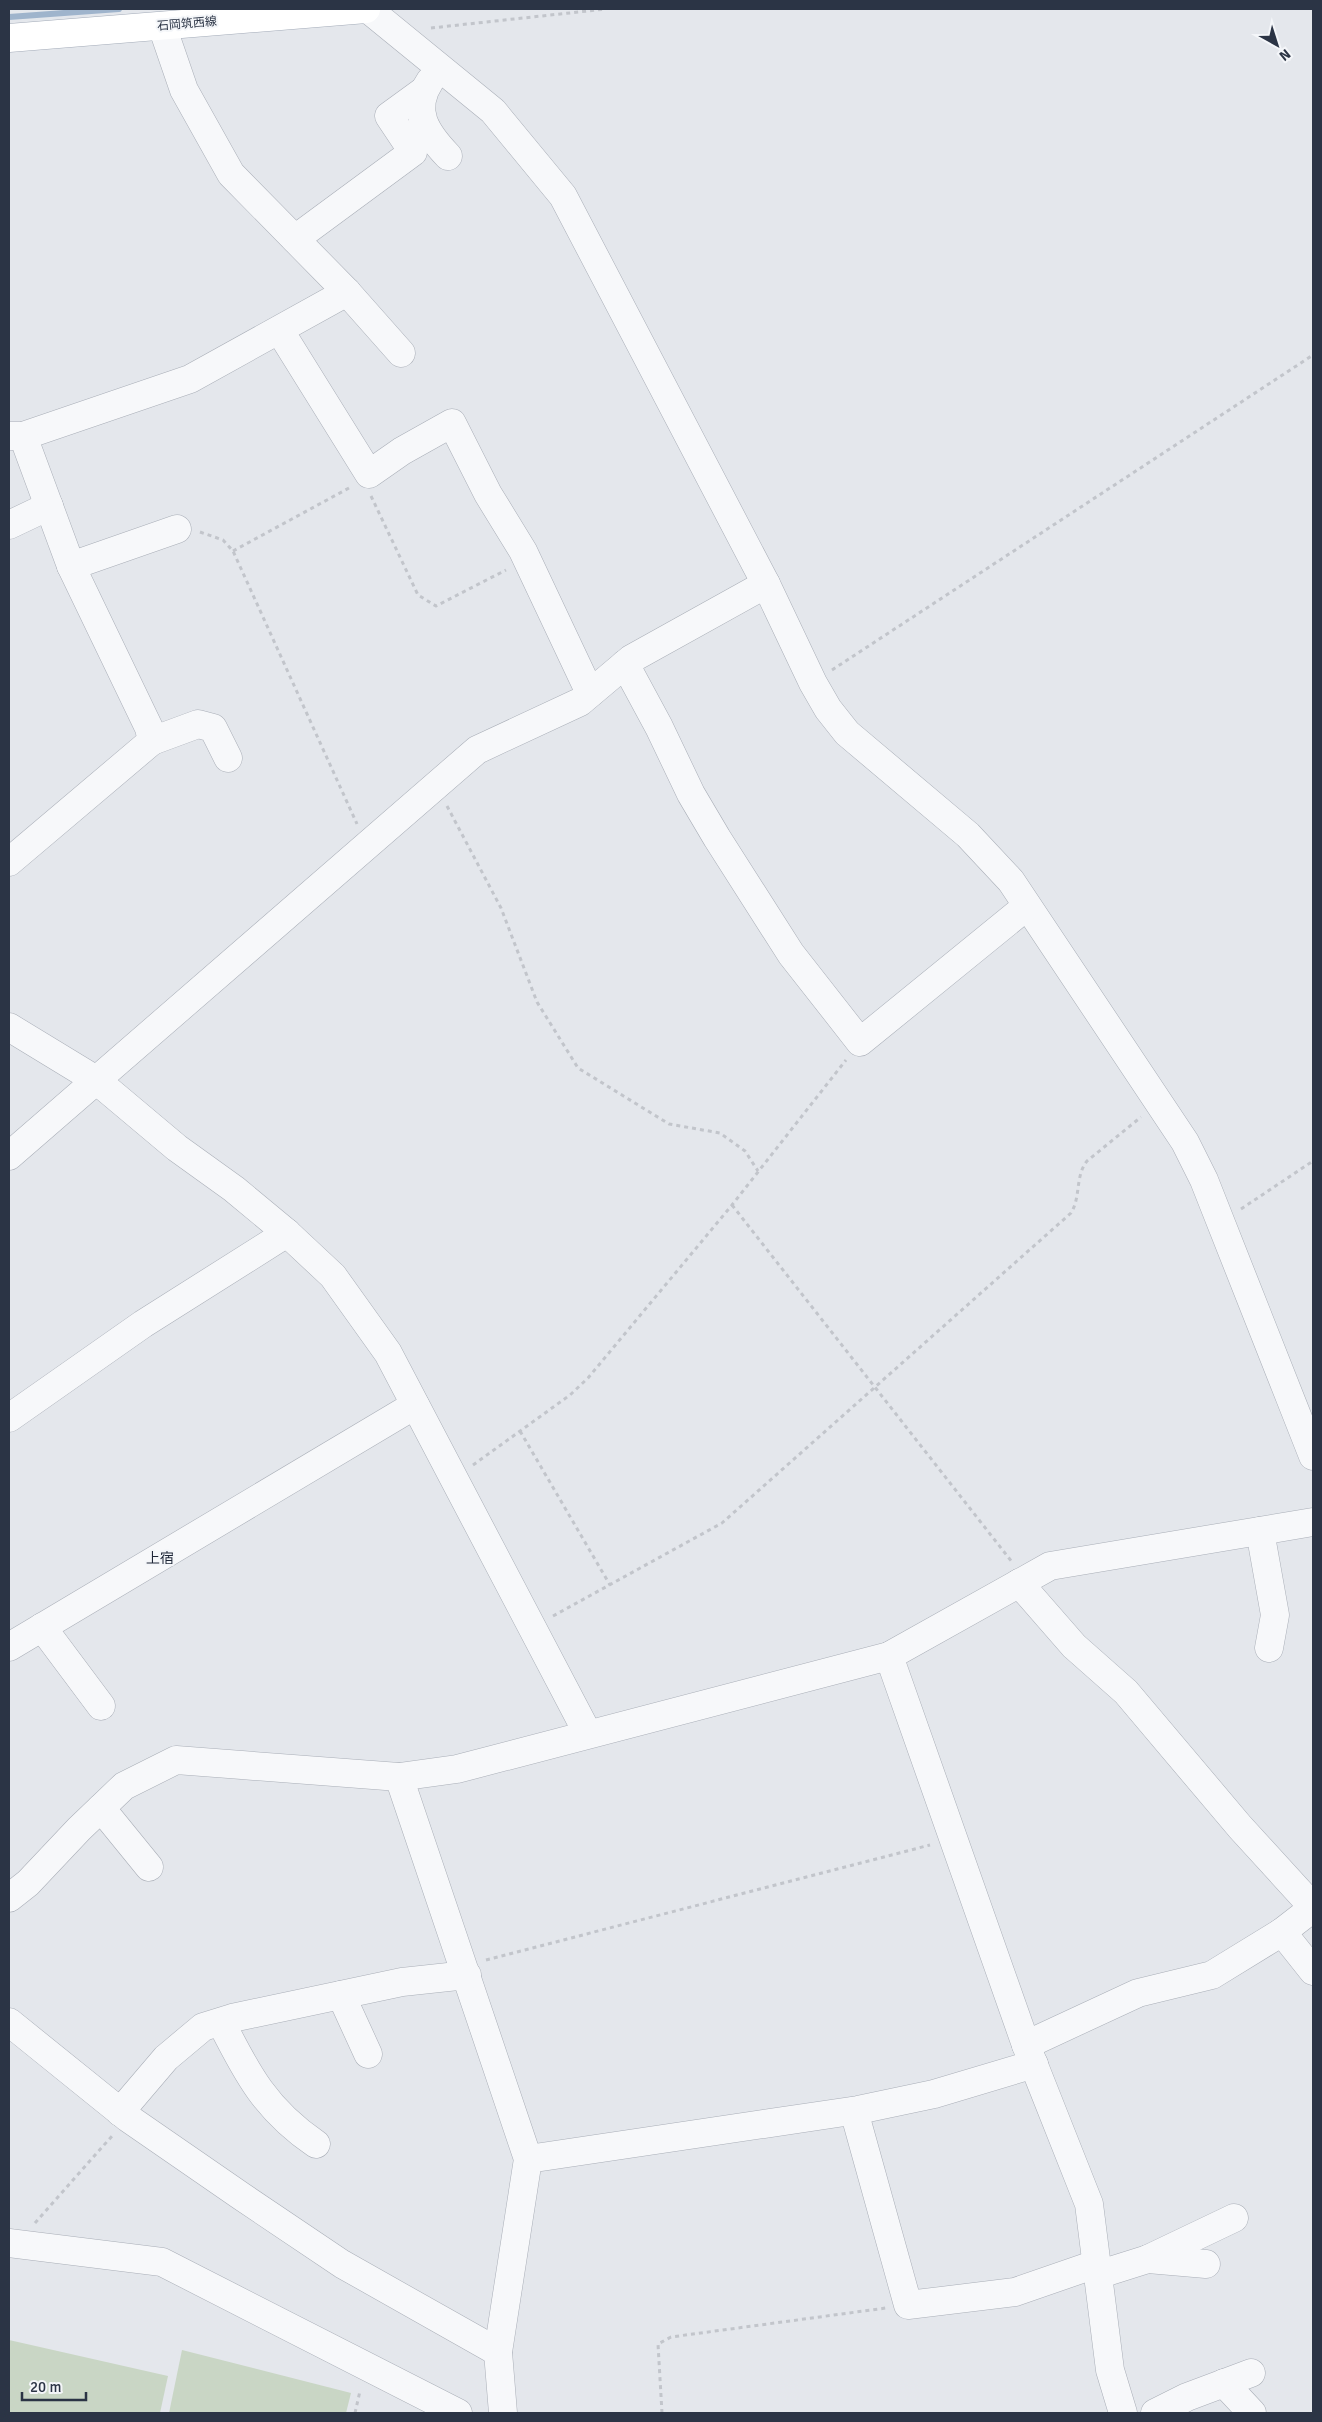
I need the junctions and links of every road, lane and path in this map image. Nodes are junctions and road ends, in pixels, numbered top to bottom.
1 (367, 9) edge
2 (606, 9) edge
3 (327, 10) edge
4 (162, 26) junction
5 (395, 32) junction
6 (9, 38) edge
7 (439, 67) junction
8 (422, 92) junction
9 (448, 156) dead end
10 (295, 239) junction
11 (347, 292) junction
12 (280, 331) junction
13 (401, 353) dead end
14 (1313, 355) edge
15 (16, 436) edge
16 (366, 477) junction
17 (49, 506) junction
18 (9, 526) edge
19 (177, 529) joint
20 (233, 550) junction
21 (527, 559) junction
22 (71, 566) junction
23 (766, 584) junction
24 (625, 664) junction
25 (813, 683) junction
26 (590, 693) junction
27 (152, 741) junction
28 (228, 758) dead end
29 (436, 786) junction
30 (369, 843) junction
31 (9, 862) edge
32 (1027, 906) junction
33 (9, 1027) edge
34 (860, 1042) junction
35 (96, 1080) junction
36 (1159, 1103) junction
37 (9, 1156) edge
38 (1313, 1161) edge
39 (758, 1172) junction
40 (732, 1205) junction
41 (1221, 1222) junction
42 (287, 1233) junction
43 (875, 1388) junction
44 (415, 1405) junction
45 (9, 1418) edge
46 (520, 1431) junction
47 (1313, 1456) edge
48 (454, 1479) junction
49 (1313, 1522) edge
50 (1260, 1531) junction
51 (1023, 1581) junction
52 (610, 1585) junction
53 (42, 1627) junction
54 (532, 1628) junction
55 (9, 1647) edge
56 (1269, 1648) dead end
57 (889, 1656) junction
58 (101, 1706) dead end
59 (588, 1734) junction
60 (399, 1777) junction
61 (101, 1808) junction
62 (953, 1839) junction
63 (149, 1866) dead end
64 (9, 1898) edge
65 (1313, 1907) edge
66 (1282, 1932) junction
67 (466, 1970) junction
68 (1313, 1972) edge
69 (341, 1995) junction
70 (9, 2022) edge
71 (221, 2022) junction
72 (368, 2054) dead end
73 (1030, 2054) junction
74 (854, 2111) junction
75 (124, 2115) junction
76 (316, 2144) dead end
77 (528, 2159) junction
78 (1234, 2218) dead end
79 (12, 2244) edge
80 (1148, 2259) junction
81 (1206, 2264) dead end
82 (1097, 2269) junction
83 (908, 2305) junction
84 (498, 2352) junction
85 (1251, 2373) dead end
86 (1224, 2383) junction
87 (458, 2413) edge
88 (503, 2413) edge
89 (662, 2413) edge
90 (1123, 2413) edge
91 (1155, 2413) edge
92 (1252, 2413) edge

1 - 3 main road, 石岡筑西線
1 - 5 street
2 - 5 path
3 - 4 main road, 石岡筑西線
4 - 6 main road, 石岡筑西線
4 - 10 street
5 - 7 street
7 - 8 street
7 - 23 street
8 - 9 street
8 - 10 street
10 - 11 street
11 - 12 street
11 - 13 street
12 - 15 street
12 - 16 street
14 - 25 path
15 - 17 street
16 - 20 path
16 - 21 path
16 - 21 street
17 - 18 street
17 - 22 street
19 - 20 path
19 - 22 street
20 - 30 path
21 - 26 street
22 - 27 street
23 - 24 street
23 - 25 street
24 - 26 street
24 - 34 street
25 - 32 street
26 - 29 street
27 - 28 street
27 - 31 street
29 - 30 street
29 - 39 path
30 - 35 street
32 - 34 street
32 - 36 street
33 - 35 street
34 - 39 path
35 - 37 street
35 - 42 street
36 - 41 street
36 - 43 path
38 - 41 path
39 - 40 path
40 - 43 path
40 - 46 path
41 - 47 street
42 - 44 street
42 - 45 street
43 - 51 path
43 - 52 path
44 - 48 street
44 - 53 street
46 - 48 path
46 - 52 path
48 - 54 street
49 - 50 street
50 - 51 street
50 - 56 street
51 - 57 street
51 - 65 street
52 - 54 path
53 - 55 street
53 - 58 street
54 - 59 street
57 - 59 street
57 - 62 street
59 - 60 street
60 - 61 street
60 - 67 street
61 - 63 street
61 - 64 street
62 - 67 path
62 - 73 street
65 - 66 street
66 - 68 street
66 - 73 street
67 - 69 street
67 - 77 street
69 - 71 street
69 - 72 street
70 - 75 street
71 - 75 street
71 - 76 street
73 - 74 street
73 - 82 street
74 - 77 street
74 - 83 street
75 - 79 path
75 - 84 street
77 - 84 street
78 - 80 street
79 - 87 street
80 - 81 street
80 - 82 street
82 - 83 street
82 - 90 street
83 - 89 path
84 - 88 street
85 - 86 street
86 - 91 street
86 - 92 street

